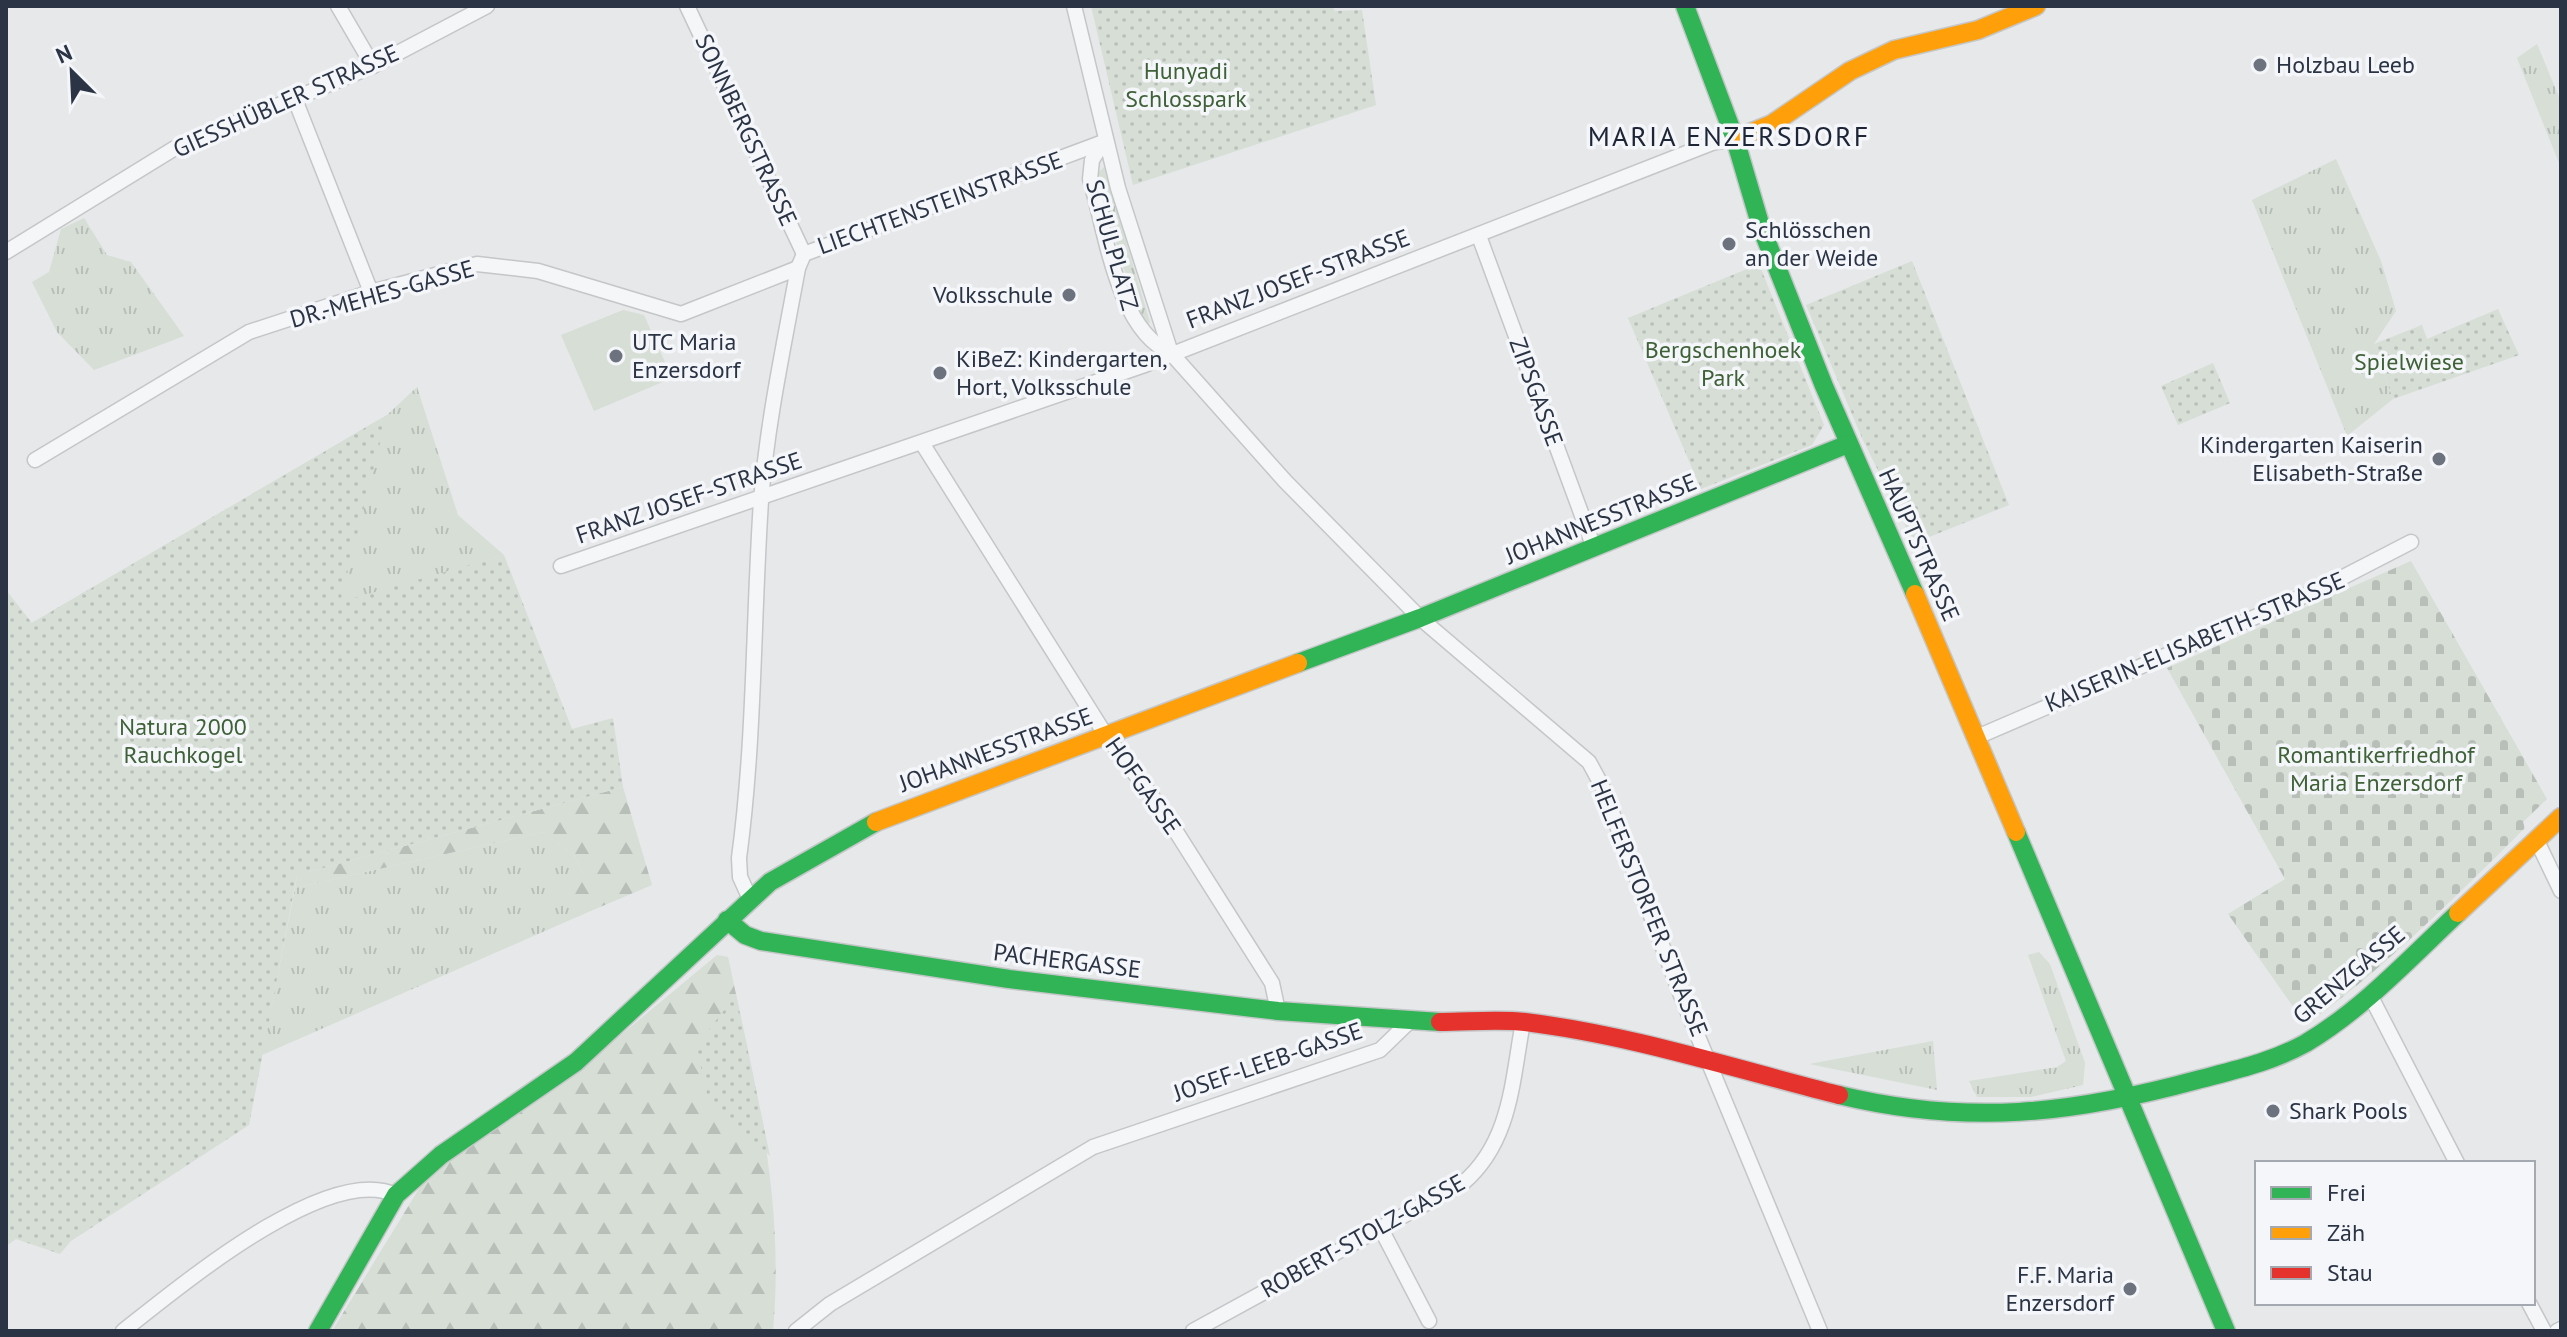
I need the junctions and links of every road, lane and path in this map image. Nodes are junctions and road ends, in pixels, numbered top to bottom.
1 (338, 6) edge
2 (487, 6) edge
3 (687, 6) edge
4 (1074, 6) edge
5 (1685, 6) edge
6 (2036, 6) edge
7 (373, 66) junction
8 (294, 97) junction
9 (1735, 139) junction
10 (1106, 141) junction
11 (1479, 236) junction
12 (6, 252) edge
13 (801, 261) junction
14 (371, 292) junction
15 (1171, 353) junction
16 (922, 443) junction
17 (1848, 444) junction
18 (35, 460) dead end
19 (761, 500) junction
20 (2411, 542) dead end
21 (1594, 548) junction
22 (561, 566) dead end
23 (1420, 618) junction
24 (1105, 734) junction
25 (1977, 737) junction
26 (2561, 817) edge
27 (2536, 839) junction
28 (2561, 891) edge
29 (750, 899) junction
30 (727, 920) junction
31 (2370, 995) junction
32 (1278, 1011) junction
33 (1409, 1022) junction
34 (1523, 1022) junction
35 (1712, 1063) junction
36 (2126, 1098) junction
37 (2456, 1161) edge
38 (396, 1195) junction
39 (1380, 1227) junction
40 (2530, 1305) edge
41 (1429, 1321) dead end
42 (123, 1331) edge
43 (318, 1331) edge
44 (796, 1331) edge
45 (1193, 1331) edge
46 (1820, 1331) edge
47 (2226, 1331) edge
48 (2544, 1331) edge

1 - 7 street
2 - 7 street, GIESSHÜBLER STRASSE
3 - 13 street, SONNBERGSTRASSE
4 - 10 street
5 - 9 main road, HAUPTSTRASSE
6 - 9 main road, FRANZ JOSEF-STRASSE
7 - 8 street, GIESSHÜBLER STRASSE
8 - 12 street, GIESSHÜBLER STRASSE
8 - 14 street
9 - 11 street, FRANZ JOSEF-STRASSE
9 - 17 main road, HAUPTSTRASSE
10 - 13 street, LIECHTENSTEINSTRASSE
10 - 15 street, SCHULPLATZ
10 - 15 street, SCHULPLATZ
11 - 15 street, FRANZ JOSEF-STRASSE
11 - 21 street, ZIPSGASSE
13 - 14 street, DR.-MEHES-GASSE
13 - 19 street, LIECHTENSTEINSTRASSE
14 - 18 street, DR.-MEHES-GASSE
15 - 16 street, FRANZ JOSEF-STRASSE
15 - 23 street, HELFERSTORFER STRASSE
16 - 19 street, FRANZ JOSEF-STRASSE
16 - 24 street, HOFGASSE
17 - 21 main road, JOHANNESSTRASSE
17 - 25 main road, HAUPTSTRASSE
19 - 22 street, FRANZ JOSEF-STRASSE
19 - 29 street, LIECHTENSTEINSTRASSE
20 - 25 street, KAISERIN-ELISABETH-STRASSE
21 - 23 main road, JOHANNESSTRASSE
23 - 24 main road, JOHANNESSTRASSE
23 - 35 street, HELFERSTORFER STRASSE
24 - 29 main road, JOHANNESSTRASSE
24 - 32 street, HOFGASSE
25 - 36 main road, HAUPTSTRASSE
26 - 27 main road, GRENZGASSE
27 - 28 street
27 - 31 main road, GRENZGASSE
29 - 30 main road, JOHANNESSTRASSE
30 - 32 main road, PACHERGASSE
30 - 38 main road, JOHANNESSTRASSE
31 - 36 main road, GRENZGASSE
31 - 37 street
32 - 33 main road, PACHERGASSE
33 - 34 main road
33 - 44 street, JOSEF-LEEB-GASSE
34 - 35 main road
34 - 39 street, ROBERT-STOLZ-GASSE
35 - 36 main road
35 - 46 street, HELFERSTORFER STRASSE
36 - 47 main road, HAUPTSTRASSE
38 - 42 street
38 - 43 main road, JOHANNESSTRASSE
39 - 41 street
39 - 45 street, ROBERT-STOLZ-GASSE
40 - 48 street

